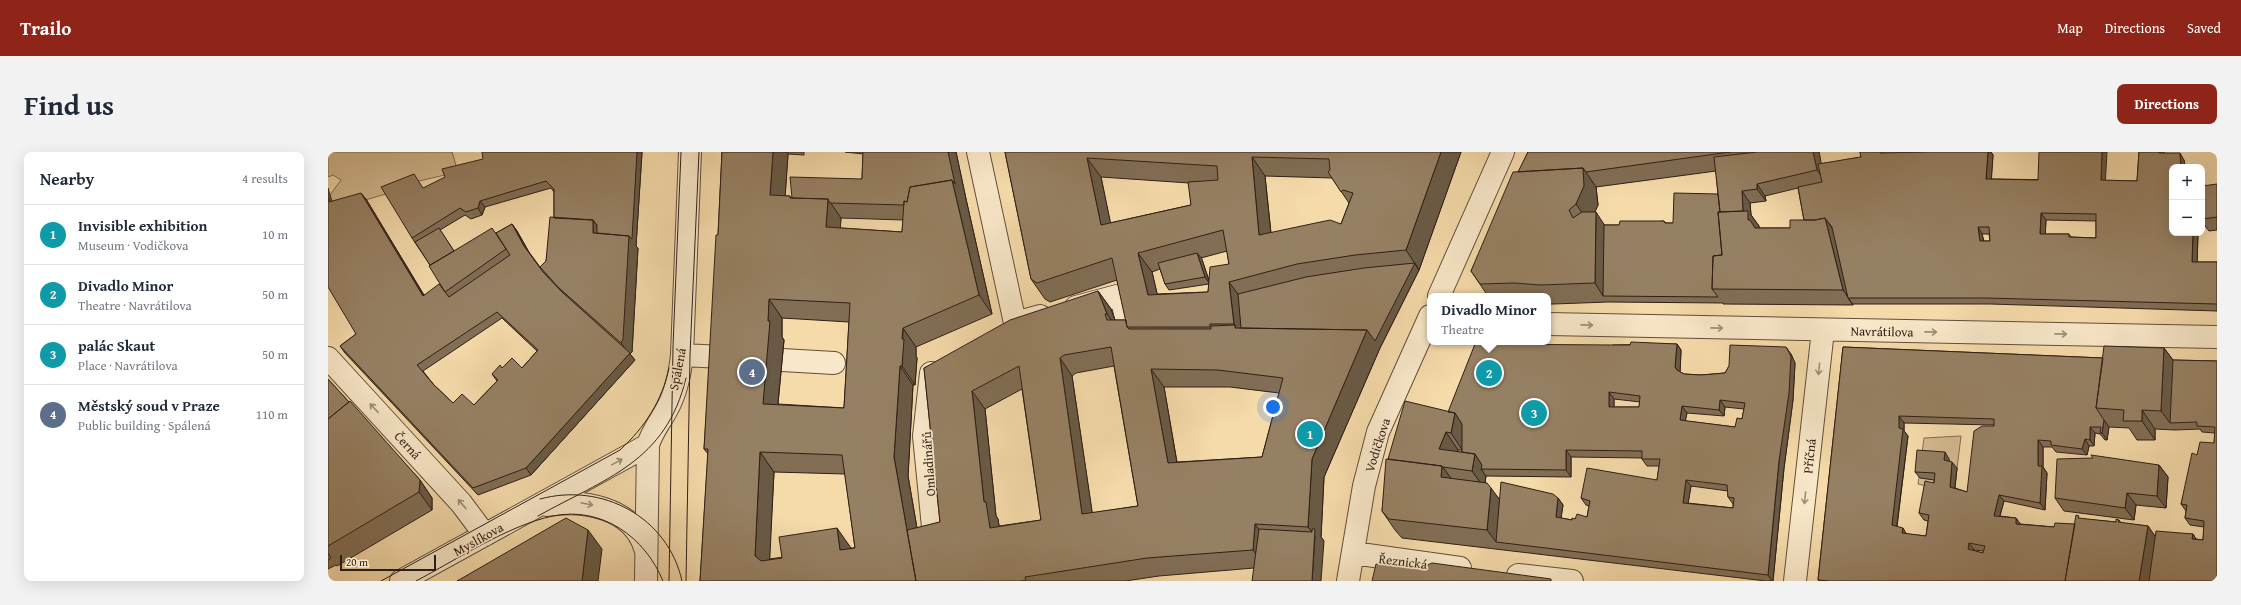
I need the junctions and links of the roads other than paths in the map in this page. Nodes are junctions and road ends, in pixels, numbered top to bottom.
1 (690, 152) edge
2 (978, 152) edge
3 (1503, 152) edge
4 (1440, 293) edge
5 (1015, 323) junction
6 (1127, 324) edge
7 (1427, 324) edge
8 (1551, 324) edge
9 (1823, 330) junction
10 (994, 332) edge
11 (2217, 337) edge
12 (682, 355) junction
13 (723, 357) edge
14 (328, 358) edge
15 (946, 358) edge
16 (782, 360) dead end
17 (834, 363) dead end
18 (648, 445) junction
19 (534, 508) junction
20 (485, 535) junction
21 (934, 537) edge
22 (646, 551) junction
23 (1353, 553) junction
24 (1478, 570) edge
25 (1501, 573) edge
26 (401, 581) edge
27 (646, 581) edge
28 (1348, 581) edge
29 (1572, 581) edge
30 (1795, 581) edge

1 - 12 street, Spálená
2 - 5 street
3 - 4 street
5 - 6 street
5 - 10 street
7 - 23 street, Vodičkova
8 -> 9 street, Navrátilova
9 -> 11 street, Navrátilova
9 -> 30 street, Příčná
12 - 13 street
12 - 18 street, Spálená
20 -> 14 street, Černá
15 - 21 street, Omladinářů
16 - 17 street
19 -> 18 street, Myslíkova
18 - 22 street, Spálená
19 - 20 street, Myslíkova
19 -> 22 street, Myslíkova
20 - 26 street, Myslíkova
22 - 27 street, Spálená
23 - 24 street, Řeznická
23 - 28 street, Vodičkova
25 - 29 street

